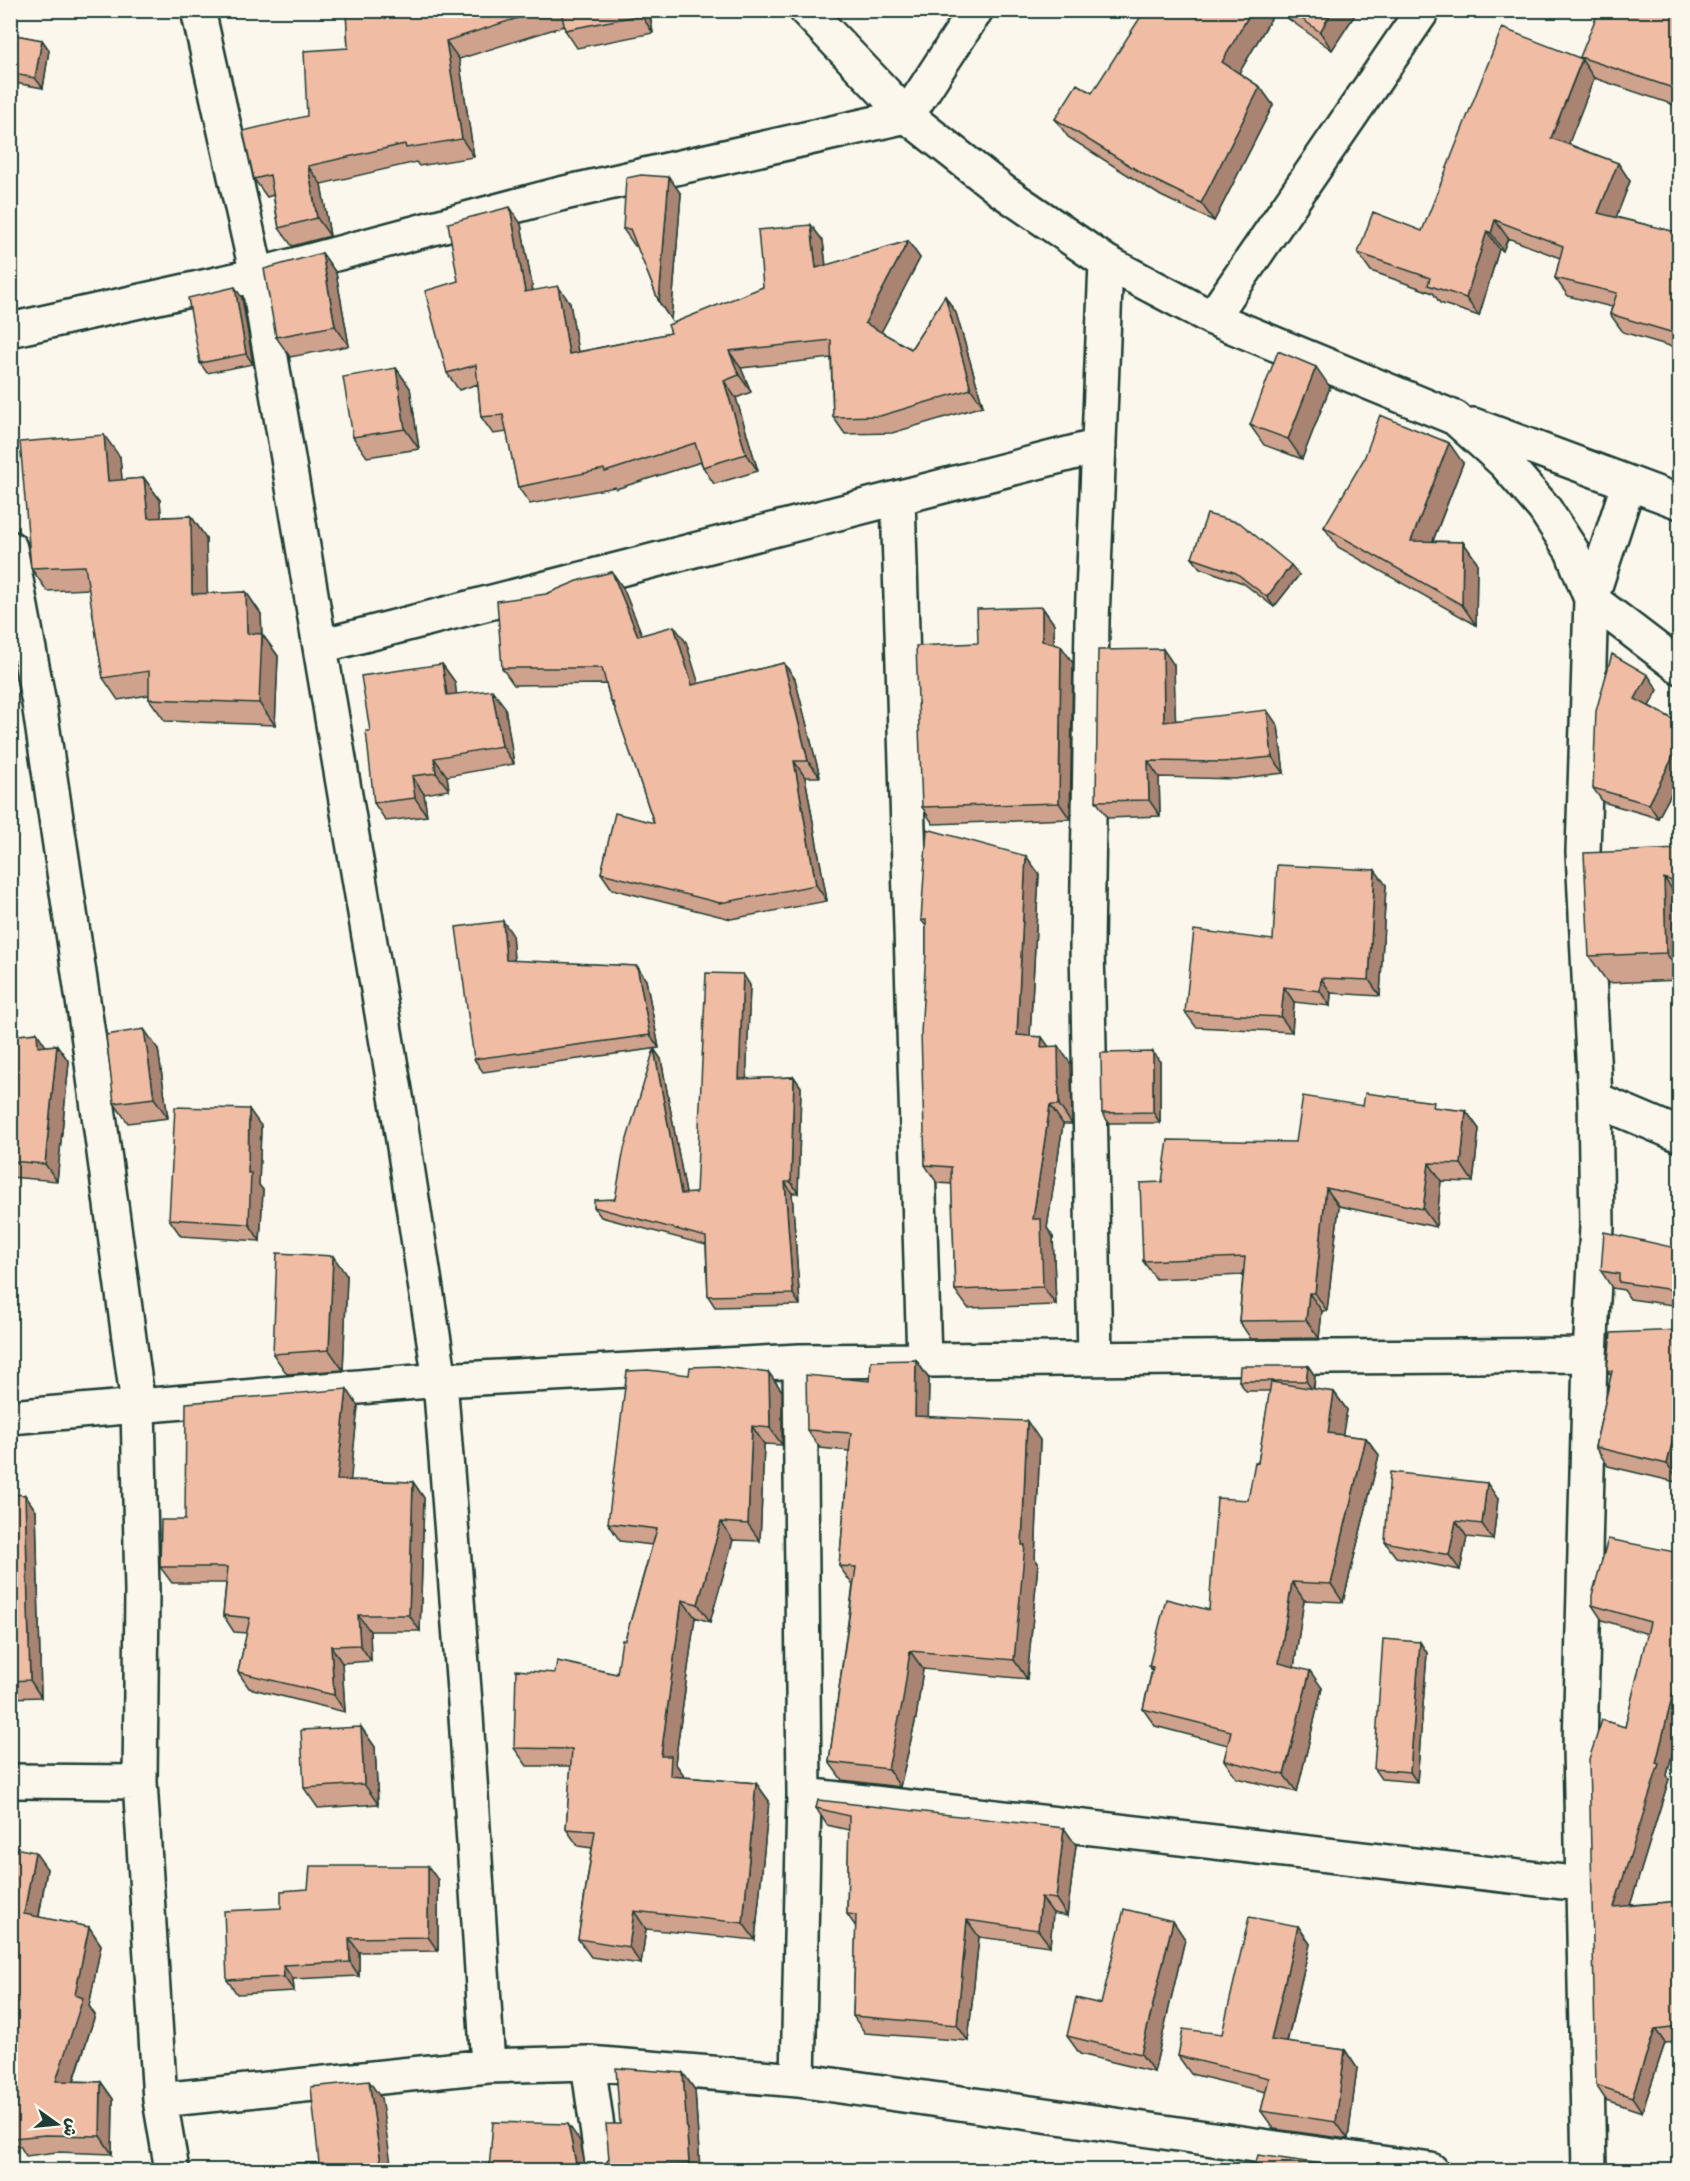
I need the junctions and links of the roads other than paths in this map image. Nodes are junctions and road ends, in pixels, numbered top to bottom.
1 (198, 10) edge
2 (806, 10) edge
3 (976, 10) edge
4 (1423, 10) edge
5 (907, 116) junction
6 (1106, 262) junction
7 (258, 275) junction
8 (1212, 318) junction
9 (10, 330) edge
10 (1455, 418) junction
11 (1099, 446) junction
12 (1628, 485) junction
13 (898, 498) junction
14 (1680, 502) edge
15 (10, 548) edge
16 (1591, 599) junction
17 (321, 646) junction
18 (1680, 667) edge
19 (1595, 1099) junction
20 (1680, 1135) edge
21 (1590, 1355) junction
22 (1095, 1358) junction
23 (800, 1360) junction
24 (924, 1360) junction
25 (440, 1380) junction
26 (138, 1405) junction
27 (10, 1417) edge
28 (10, 1781) edge
29 (140, 1782) junction
30 (804, 1795) junction
31 (1581, 1884) junction
32 (588, 2063) junction
33 (488, 2066) junction
34 (798, 2080) junction
35 (160, 2100) junction
36 (172, 2170) edge
37 (603, 2170) edge
38 (1431, 2170) edge
39 (1589, 2170) edge

1 - 7 street
2 - 5 street
3 - 5 street
4 - 8 street
5 - 6 street
5 - 7 street
6 - 8 street
6 - 11 street
7 - 9 street
7 - 17 street
8 - 10 street
10 - 12 street
10 - 16 street
11 - 13 street
11 - 22 street
12 - 14 street
12 - 16 street
13 - 17 street
13 - 24 street
15 - 26 street
16 - 18 street
16 - 19 street
17 - 25 street
19 - 20 street
19 - 21 street
21 - 22 street
21 - 31 street
22 - 24 street
23 - 24 street
23 - 25 street
23 - 30 street
25 - 26 street
25 - 33 street
26 - 27 street
26 - 29 street
28 - 29 street
29 - 35 street
30 - 31 street
30 - 34 street
31 - 39 street
32 - 33 street
32 - 34 street
32 - 37 street
33 - 35 street
34 - 38 street
35 - 36 street

